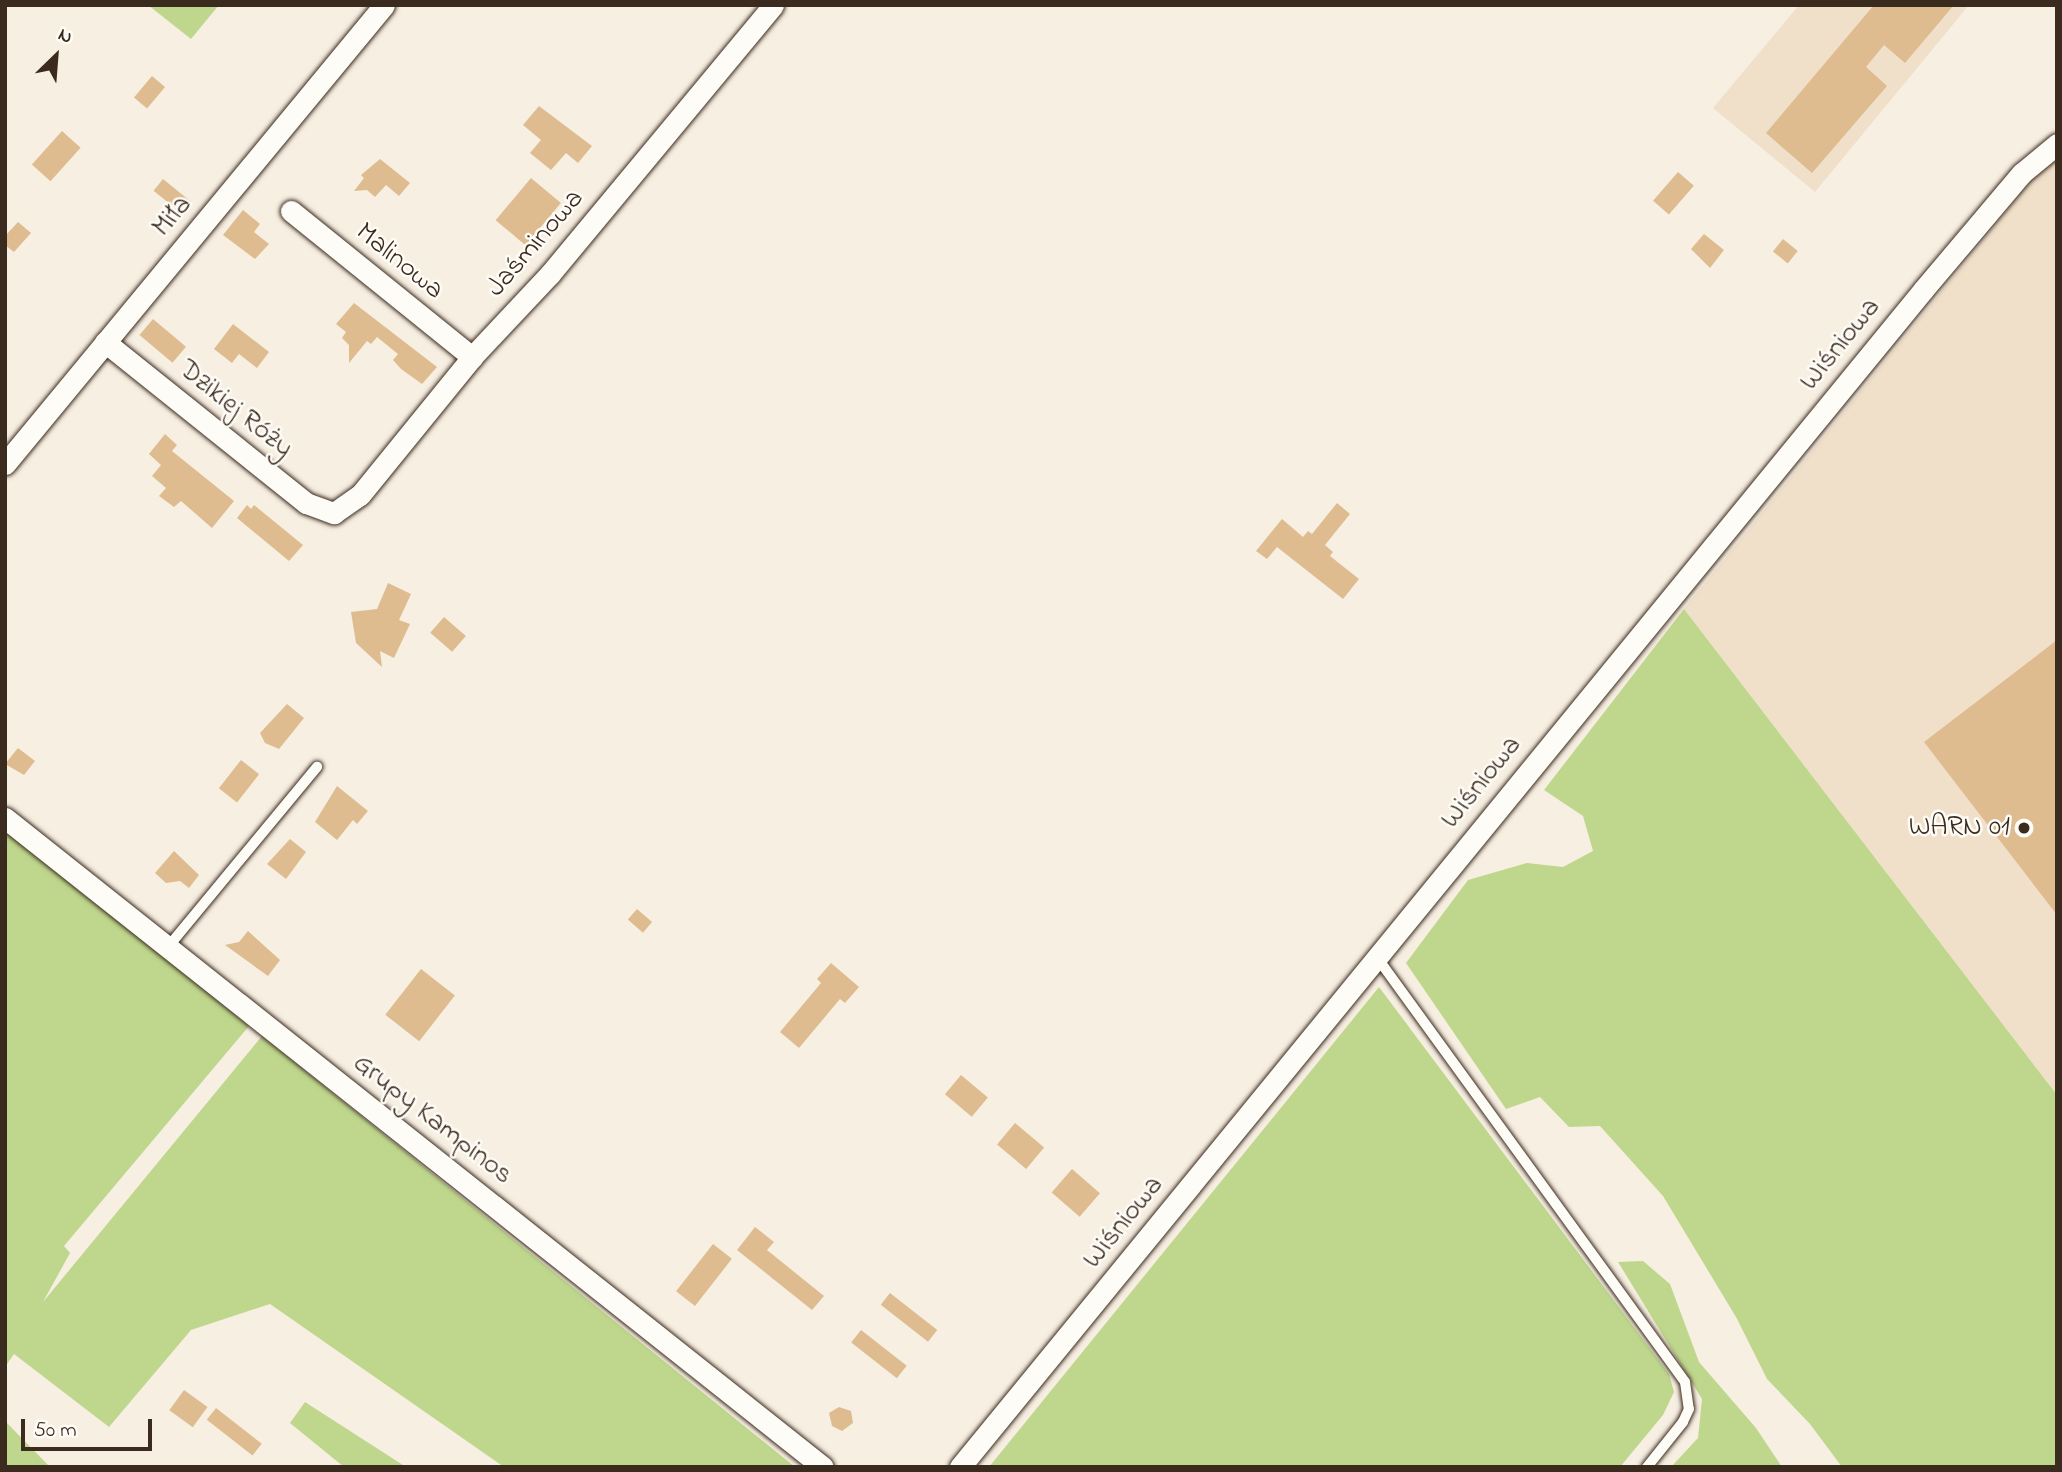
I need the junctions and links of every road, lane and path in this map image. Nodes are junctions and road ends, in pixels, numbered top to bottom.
1 (384, 5) edge
2 (773, 5) edge
3 (2057, 144) edge
4 (291, 211) dead end
5 (105, 342) junction
6 (472, 356) junction
7 (5, 464) edge
8 (334, 513) joint
9 (317, 766) dead end
10 (5, 818) edge
11 (168, 947) junction
12 (1376, 957) junction
13 (823, 1467) edge
14 (960, 1467) edge
15 (1647, 1467) edge

1 - 5 street, Miła
2 - 6 street, Jaśminowa
3 - 12 street, Wiśniowa
4 - 6 street, Malinowa
5 - 7 street, Miła
5 - 8 street, Dzikiej Róży
6 - 8 street, Jaśminowa
9 - 11 lane
10 - 11 street, Grupy Kampinos
11 - 13 street, Grupy Kampinos
12 - 14 street, Wiśniowa
12 - 15 lane

